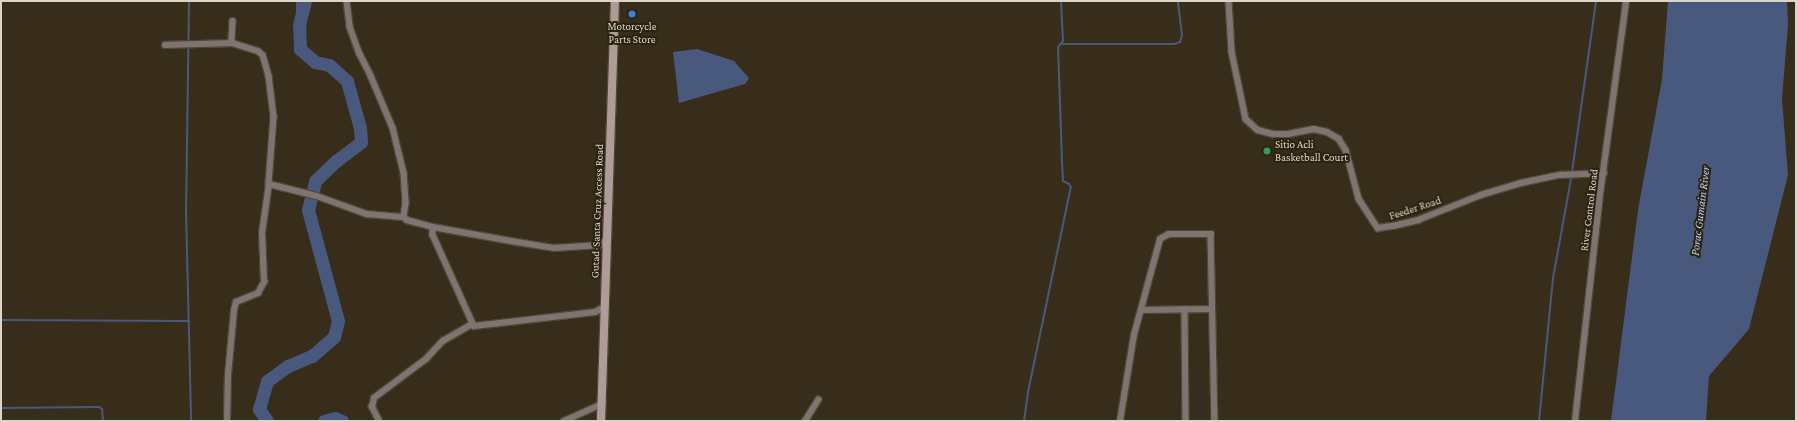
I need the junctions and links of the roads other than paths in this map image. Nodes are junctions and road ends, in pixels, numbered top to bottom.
1 (347, 1) edge
2 (614, 1) edge
3 (1229, 1) edge
4 (1626, 1) edge
5 (233, 21) dead end
6 (232, 43) junction
7 (165, 45) dead end
8 (1604, 173) junction
9 (271, 185) junction
10 (404, 217) junction
11 (433, 227) junction
12 (607, 238) junction
13 (605, 307) junction
14 (1185, 309) junction
15 (1212, 309) junction
16 (1141, 310) junction
17 (473, 324) junction
18 (818, 400) dead end
19 (602, 404) junction
20 (227, 421) edge
21 (379, 421) edge
22 (564, 421) edge
23 (601, 421) edge
24 (805, 421) edge
25 (1120, 421) edge
26 (1186, 421) edge
27 (1214, 421) edge
28 (1575, 421) edge

1 - 10 street
2 - 12 main road, Gutad-Santa Cruz Access Road
3 - 8 street, Feeder Road
4 - 8 street, River Control Road
5 - 6 street
6 - 7 street
6 - 9 street
8 - 28 street, River Control Road
9 - 10 street
9 - 20 street
10 - 11 street
11 - 12 street
11 - 17 street
12 - 13 main road, Gutad-Santa Cruz Access Road
13 - 17 street
13 - 19 main road, Gutad-Santa Cruz Access Road
14 - 15 street
14 - 16 street
14 - 26 street
15 - 16 street
15 - 27 street
16 - 25 street
17 - 21 street
18 - 24 street
19 - 22 street
19 - 23 main road, Gutad-Santa Cruz Access Road

